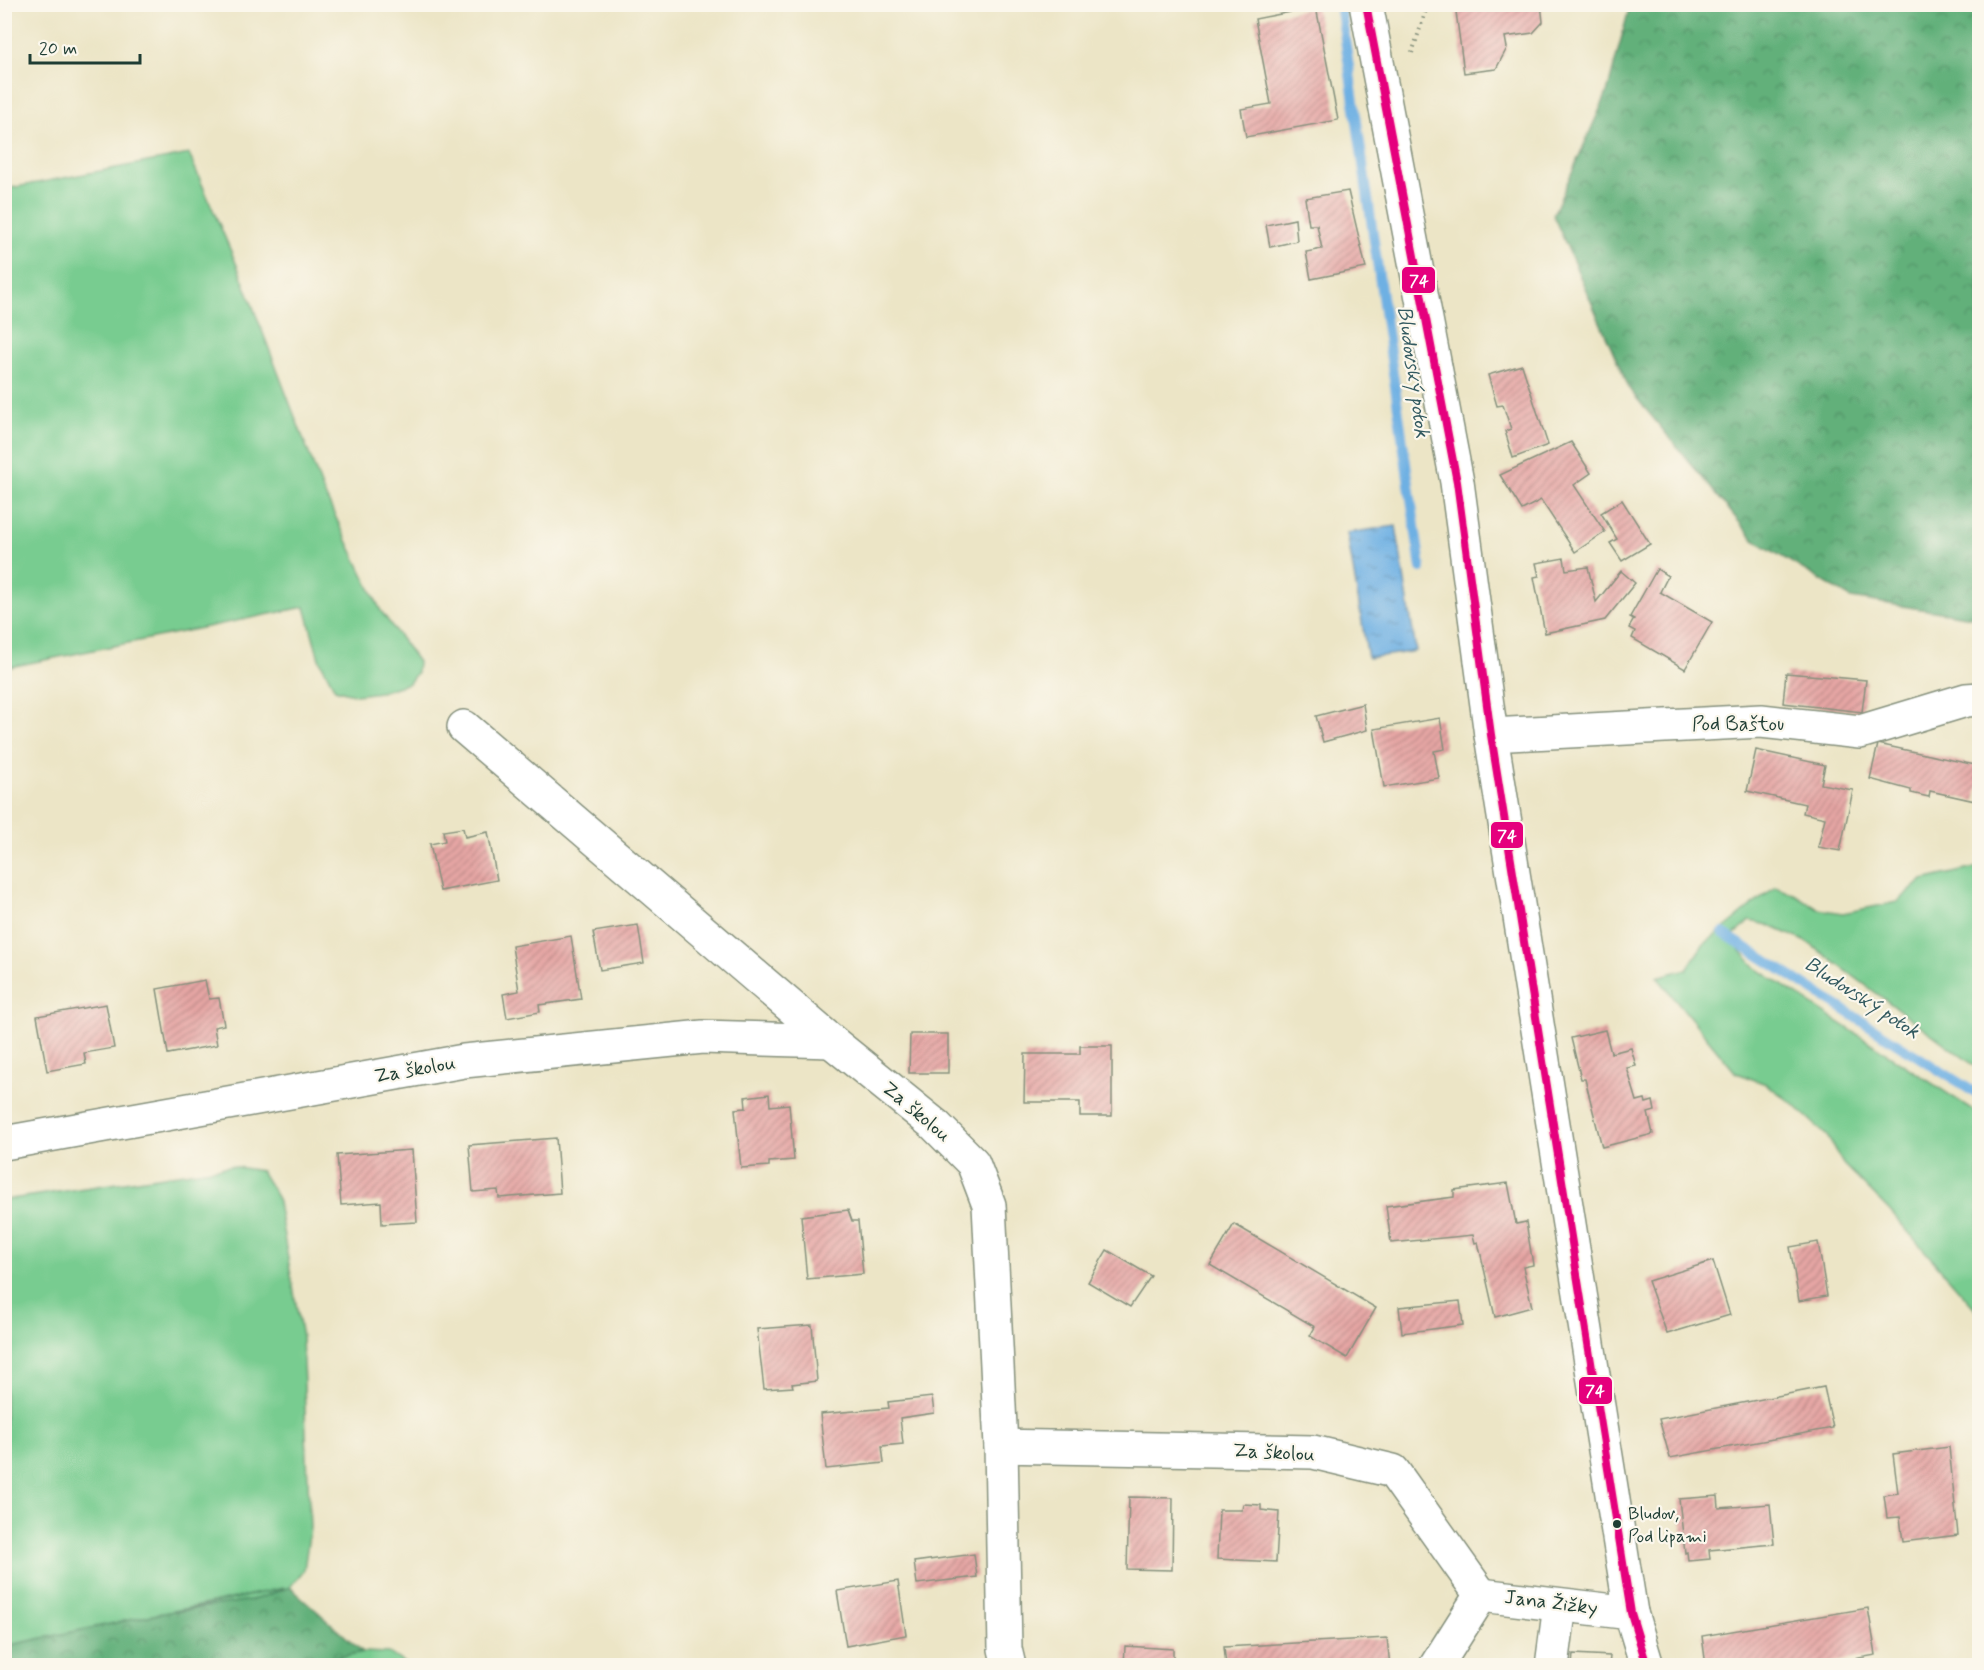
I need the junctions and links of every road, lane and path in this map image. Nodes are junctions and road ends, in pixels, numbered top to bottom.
1 (1366, 4) edge
2 (1980, 699) edge
3 (464, 727) dead end
4 (1491, 735) junction
5 (831, 1041) junction
6 (4, 1143) edge
7 (1001, 1446) junction
8 (1481, 1595) junction
9 (1560, 1605) junction
10 (1631, 1612) junction
11 (1009, 1665) edge
12 (1436, 1665) edge
13 (1552, 1665) edge
14 (1647, 1665) edge

1 - 4 street
2 - 4 street, Pod Baštou
3 - 5 street, Za školou
4 - 10 street
5 - 6 street, Za školou
5 - 7 street, Za školou
7 - 8 street, Za školou
7 - 11 street, Za školou
8 - 9 street, Jana Žižky
8 - 12 street, Jana Žižky
9 - 10 street, Jana Žižky
9 - 13 street
10 - 14 street

